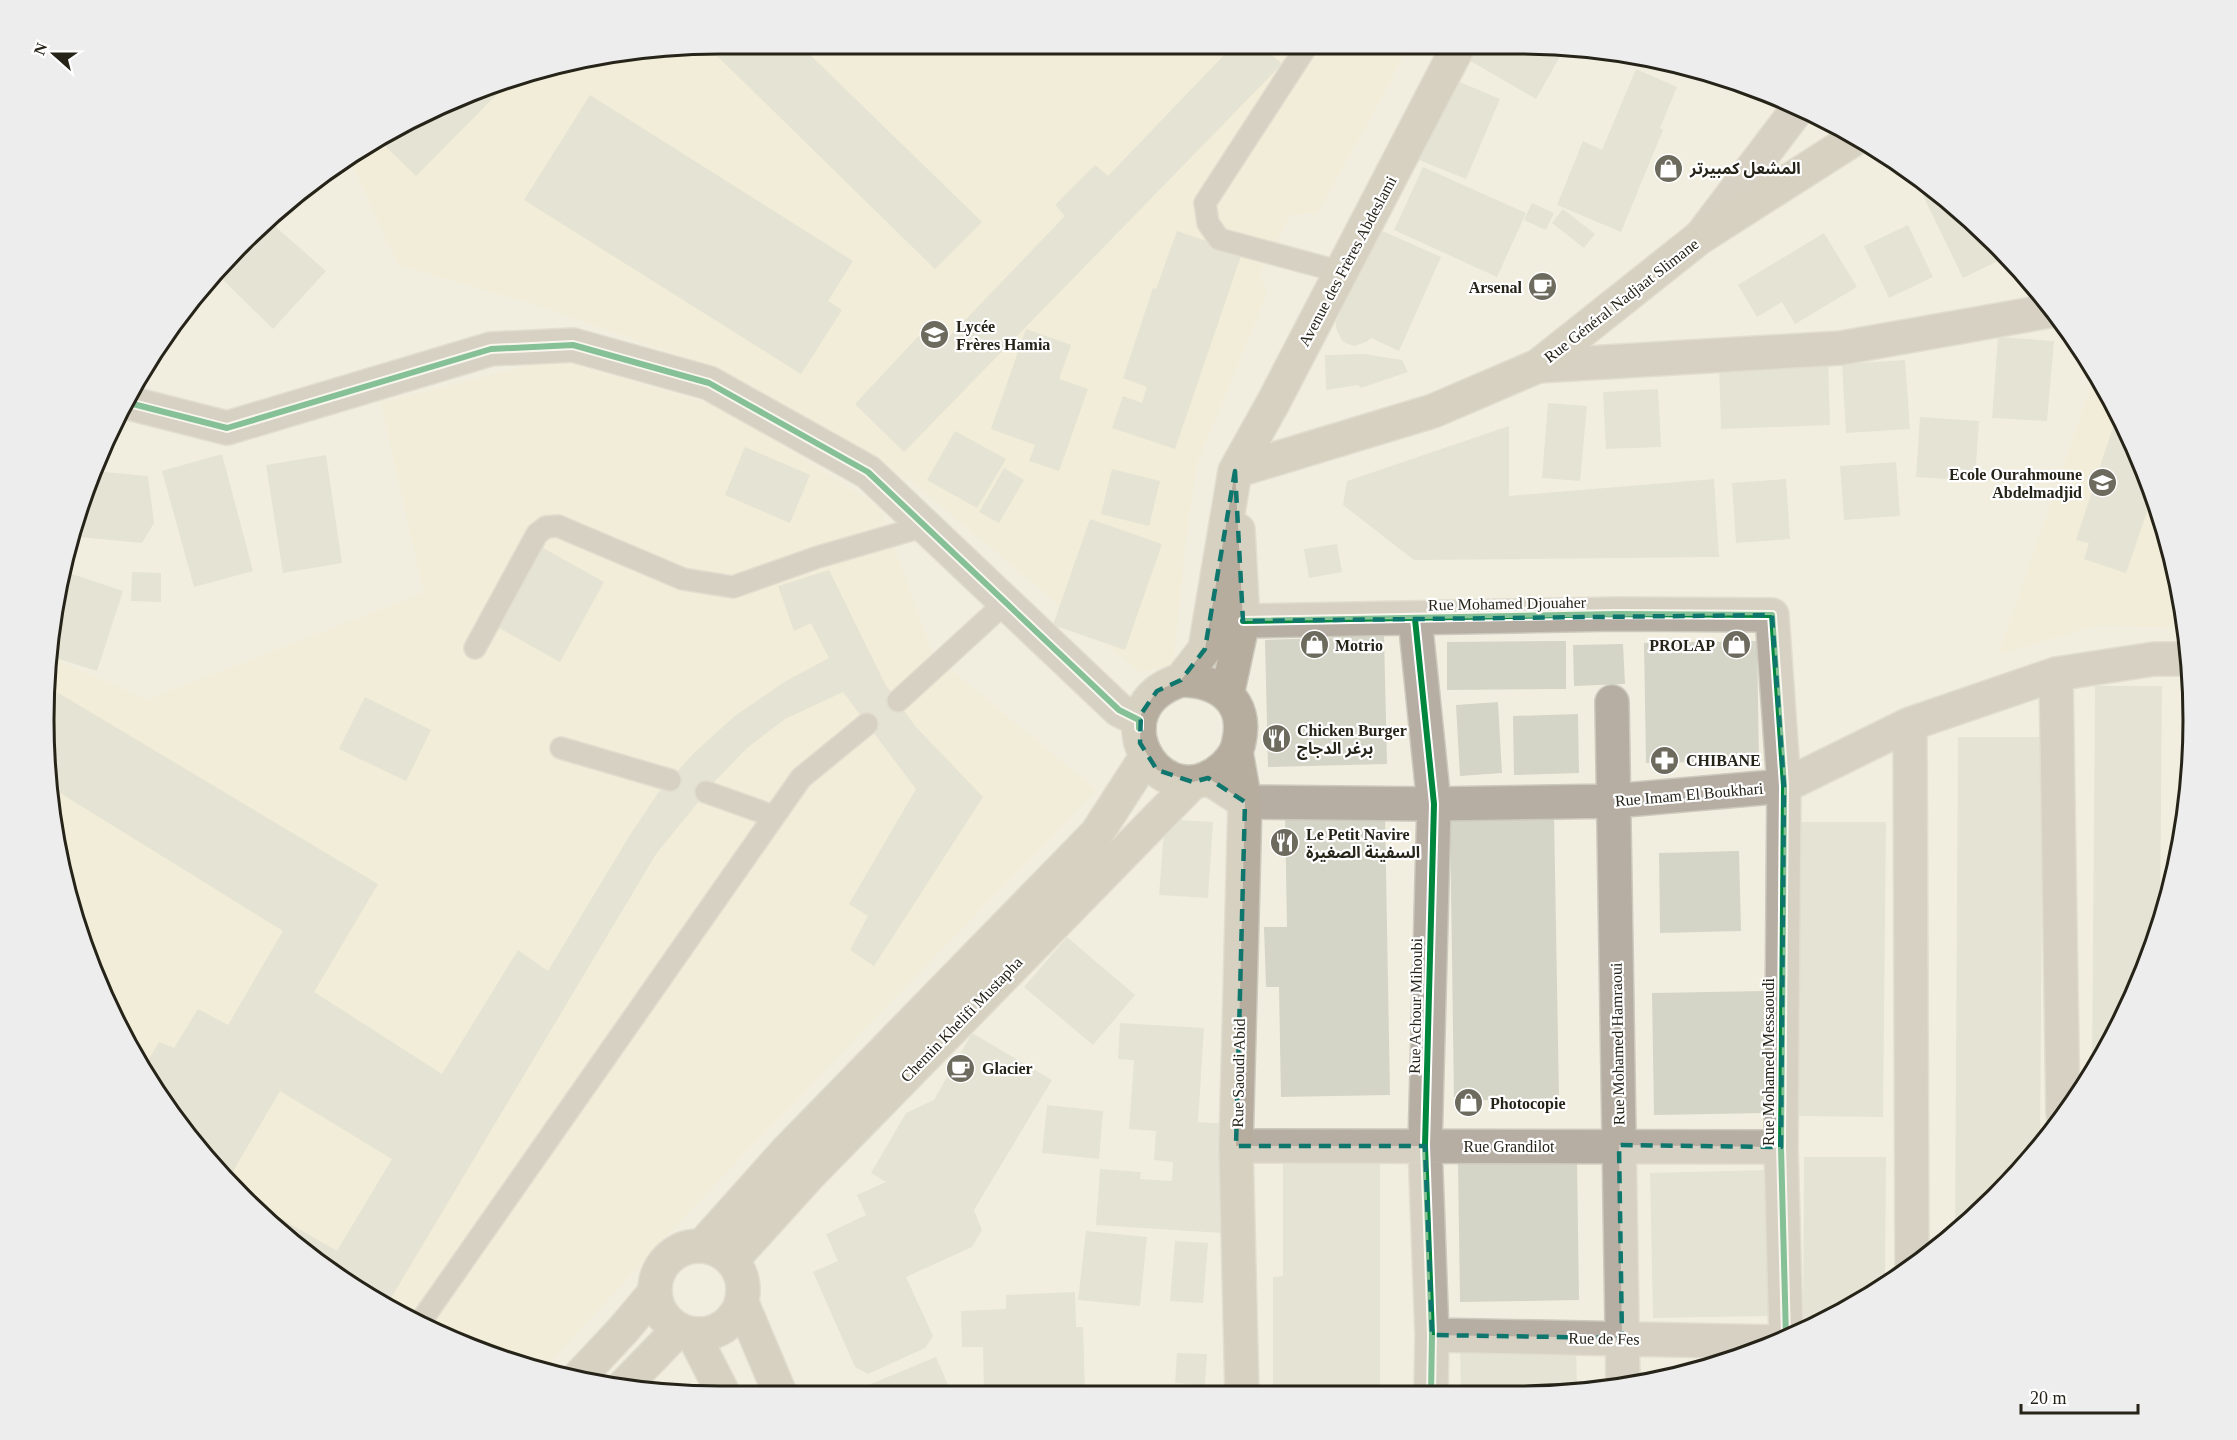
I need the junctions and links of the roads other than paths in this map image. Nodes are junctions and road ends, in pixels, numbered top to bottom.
1 (1302, 54) edge
2 (1454, 54) edge
3 (1793, 115) edge
4 (1849, 142) edge
5 (1699, 238) junction
6 (1341, 272) junction
7 (2043, 312) edge
8 (1538, 366) junction
9 (134, 404) edge
10 (1235, 471) junction
11 (925, 526) junction
12 (1005, 603) junction
13 (1772, 615) joint
14 (1414, 619) junction
15 (1243, 621) junction
16 (475, 648) dead end
17 (2180, 659) edge
18 (2056, 674) junction
19 (1181, 680) junction
20 (1227, 695) junction
21 (898, 701) dead end
22 (1612, 702) dead end
23 (867, 724) dead end
24 (1910, 724) junction
25 (1142, 743) junction
26 (561, 748) dead end
27 (1236, 752) junction
28 (670, 780) dead end
29 (1201, 780) junction
30 (1784, 786) junction
31 (705, 792) dead end
32 (1614, 801) junction
33 (1245, 802) junction
34 (1434, 804) junction
35 (773, 816) junction
36 (2063, 1101) edge
37 (1618, 1145) junction
38 (1236, 1146) junction
39 (1425, 1146) junction
40 (1781, 1147) junction
41 (703, 1245) junction
42 (1912, 1255) edge
43 (732, 1259) junction
44 (655, 1292) junction
45 (742, 1303) junction
46 (423, 1316) edge
47 (1786, 1329) edge
48 (686, 1332) junction
49 (1432, 1335) junction
50 (1622, 1338) junction
51 (1755, 1341) edge
52 (584, 1372) edge
53 (1623, 1377) edge
54 (631, 1380) edge
55 (719, 1386) edge
56 (777, 1386) edge
57 (1242, 1386) edge
58 (1431, 1386) edge

1 - 6 lane
2 - 6 main road, Avenue des Frères Abdeslami
3 - 5 street
4 - 5 main road, Rue Général Nadjaat Slimane
5 - 8 main road, Rue Général Nadjaat Slimane
6 - 10 main road, Avenue des Frères Abdeslami
7 - 8 street
8 - 10 main road, Rue Général Nadjaat Slimane
9 - 11 street
10 - 15 main road
10 - 19 main road
11 - 12 street
11 - 16 lane
12 - 21 lane
12 - 25 street
13 - 14 street, Rue Mohamed Djouaher
13 - 30 street, Rue Mohamed Messaoudi
14 - 15 street, Rue Mohamed Djouaher
14 - 34 street, Rue Achour Mihoubi
15 - 20 main road
17 - 18 street, Rue Imam El Boukhari
18 - 24 street, Rue Imam El Boukhari
18 - 36 street
19 - 20 main road
19 - 25 main road
20 - 27 main road
22 - 32 street, Rue Mohamed Hamraoui
23 - 35 lane
24 - 30 street, Rue Imam El Boukhari
24 - 42 street
25 - 29 main road
25 - 41 main road, Chemin Khelifi Mustapha
26 - 28 lane
27 - 29 main road
27 - 33 main road, Rue Saoudi Abid
29 - 33 street
29 - 43 main road, Chemin Khelifi Mustapha
30 - 32 street, Rue Imam El Boukhari
30 - 40 street, Rue Mohamed Messaoudi
31 - 35 lane
32 - 34 street, Rue Imam El Boukhari
32 - 37 street, Rue Mohamed Hamraoui
33 - 34 street, Rue Imam El Boukhari
33 - 38 main road, Rue Saoudi Abid
34 - 39 street, Rue Achour Mihoubi
35 - 46 lane
37 - 39 street, Rue Grandilot
37 - 40 street, Rue Grandilot
37 - 50 street, Rue Mohamed Hamraoui
38 - 39 street, Rue Grandilot
38 - 57 main road, Rue Saoudi Abid
39 - 49 street, Rue Achour Mihoubi
40 - 47 street, Rue Mohamed Messaoudi
41 - 43 main road
41 - 44 main road
43 - 45 main road
44 - 48 main road
44 - 52 main road
45 - 48 main road
45 - 56 main road
48 - 54 main road
48 - 55 main road
49 - 50 street, Rue de Fes
49 - 58 street, Rue Achour Mihoubi
50 - 51 street, Rue de Fes
50 - 53 street, Rue Mohamed Hamraoui

